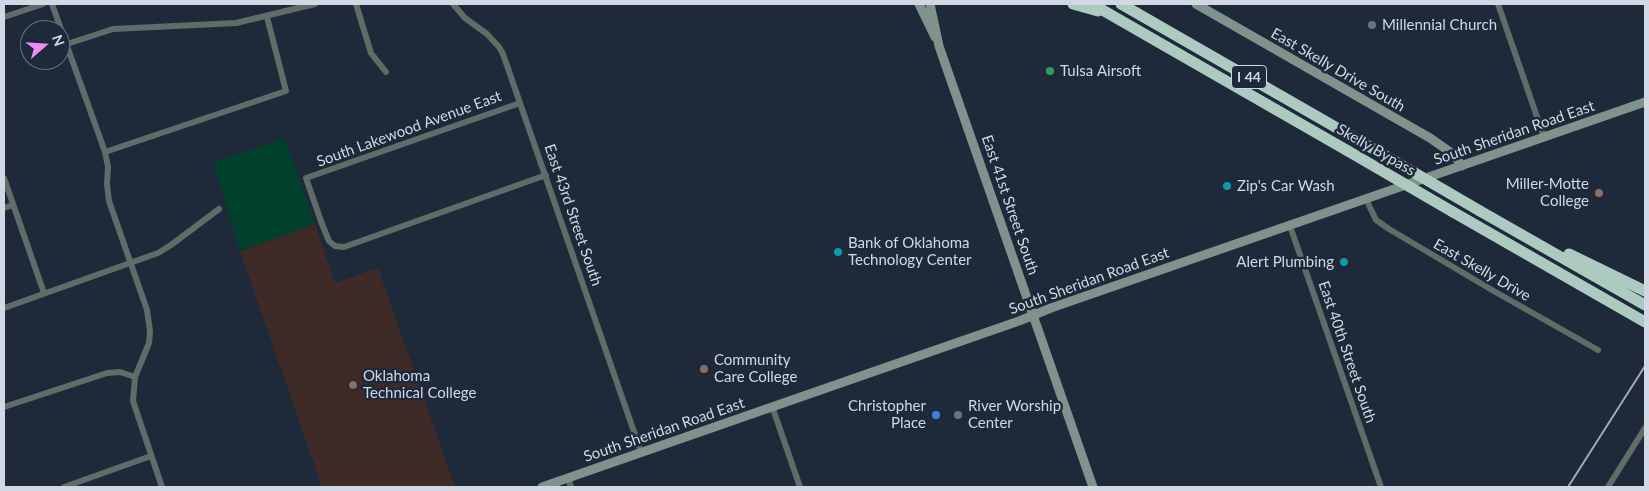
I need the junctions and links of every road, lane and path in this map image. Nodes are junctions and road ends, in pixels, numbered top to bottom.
1 (43, 4) edge
2 (52, 4) edge
3 (315, 4) edge
4 (356, 4) edge
5 (453, 4) edge
6 (918, 4) edge
7 (930, 4) edge
8 (1073, 4) edge
9 (1092, 4) edge
10 (1120, 4) edge
11 (1196, 4) edge
12 (1498, 4) edge
13 (1114, 16) junction
14 (4, 17) edge
15 (267, 17) junction
16 (58, 20) edge
17 (70, 43) edge
18 (939, 46) junction
19 (70, 53) edge
20 (386, 72) dead end
21 (1645, 102) edge
22 (520, 103) junction
23 (1544, 137) junction
24 (105, 152) junction
25 (1462, 166) junction
26 (546, 175) junction
27 (4, 178) edge
28 (1366, 199) junction
29 (13, 205) junction
30 (4, 208) edge
31 (219, 209) dead end
32 (1480, 211) junction
33 (1290, 226) junction
34 (131, 263) junction
35 (1645, 291) edge
36 (44, 294) junction
37 (1644, 304) edge
38 (4, 308) edge
39 (1034, 315) junction
40 (1645, 322) edge
41 (1598, 350) dead end
42 (135, 377) junction
43 (772, 406) junction
44 (4, 407) edge
45 (1645, 428) edge
46 (641, 452) junction
47 (151, 456) junction
48 (569, 483) edge
49 (64, 487) edge
50 (162, 487) edge
51 (542, 487) edge
52 (800, 487) edge
53 (1093, 487) edge
54 (1381, 487) edge
55 (1608, 487) edge

1 - 14 street
2 - 16 street
3 - 15 street
4 - 20 street
5 - 22 street, East 43rd Street South
6 - 18 main road, East 41st Street South
7 - 18 main road, East 41st Street South
8 - 13 highway
9 - 13 highway, Skelly Bypass / I 44
10 - 32 highway, Skelly Bypass / I 44, bridge
11 - 25 main road, East Skelly Drive South
12 - 23 street
13 - 40 highway, Skelly Bypass / I 44, bridge
15 - 17 street
15 - 24 street
18 - 39 main road, East 41st Street South
19 - 24 street
21 - 23 main road, South Sheridan Road East
22 - 26 street, East 43rd Street South
22 - 26 street, South Lakewood Avenue East
23 - 25 main road, South Sheridan Road East
24 - 34 street
25 - 28 main road, South Sheridan Road East
26 - 46 street, East 43rd Street South
27 - 29 street
28 - 33 main road, South Sheridan Road East
28 - 41 street, East Skelly Drive
29 - 30 street
29 - 36 street
31 - 34 street
32 - 35 highway
32 - 37 highway, Skelly Bypass / I 44
33 - 39 main road, South Sheridan Road East
33 - 54 street, East 40th Street South
34 - 36 street
34 - 42 street
36 - 38 street
39 - 43 main road, South Sheridan Road East
39 - 53 main road, East 41st Street South
42 - 44 street
42 - 47 street
43 - 46 main road, South Sheridan Road East
43 - 52 street
45 - 55 street
46 - 48 main road, South Sheridan Road East
47 - 49 street
47 - 50 street
48 - 51 main road, South Sheridan Road East

